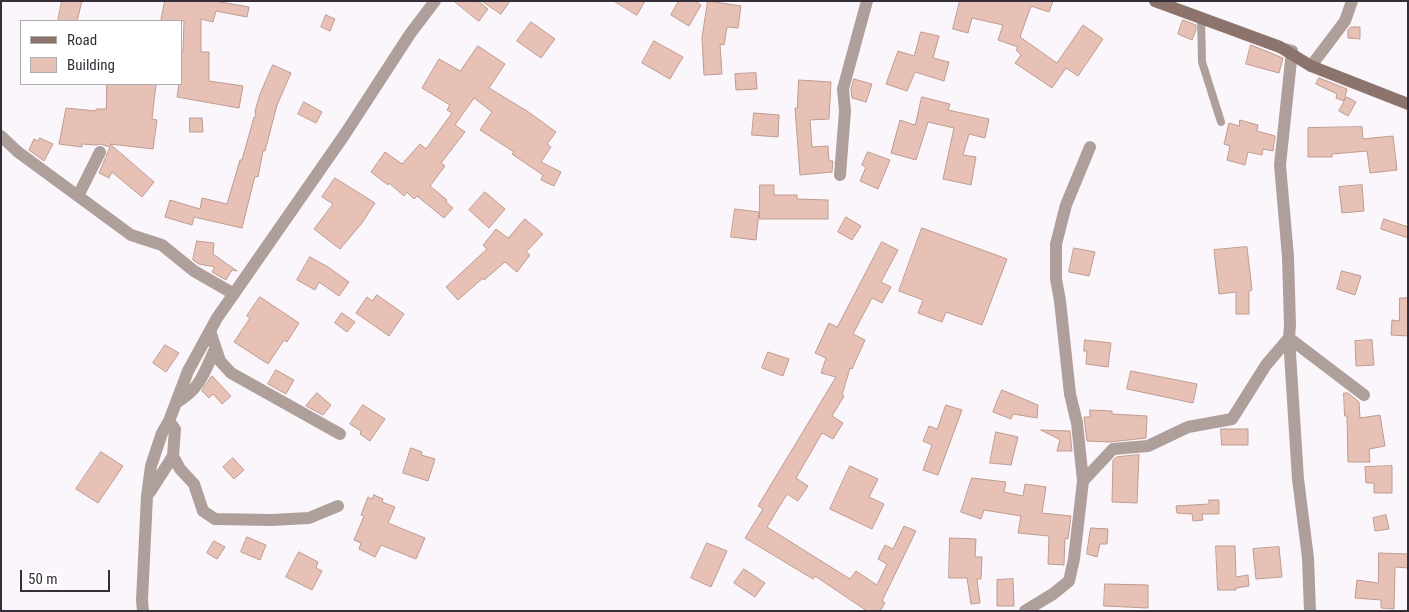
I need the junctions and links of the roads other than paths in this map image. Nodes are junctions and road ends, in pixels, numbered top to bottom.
1 (436, 1) edge
2 (866, 1) edge
3 (1155, 1) edge
4 (1352, 1) edge
5 (1188, 13) junction
6 (1280, 47) junction
7 (1311, 66) junction
8 (1408, 104) edge
9 (1221, 122) dead end
10 (1, 136) edge
11 (1090, 147) dead end
12 (100, 152) dead end
13 (840, 175) dead end
14 (78, 196) junction
15 (234, 294) junction
16 (210, 331) junction
17 (1289, 338) junction
18 (215, 348) junction
19 (1364, 395) dead end
20 (176, 403) junction
21 (169, 420) junction
22 (340, 434) dead end
23 (173, 456) junction
24 (1083, 481) junction
25 (147, 496) junction
26 (338, 506) dead end
27 (143, 611) edge
28 (1026, 611) edge
29 (1310, 611) edge

1 - 15 street
2 - 13 street
3 - 5 main road
4 - 7 street
5 - 6 main road
5 - 9 lane
6 - 7 main road
6 - 17 street
7 - 8 main road
10 - 14 street
11 - 24 street
12 - 14 street
14 - 15 street
15 - 16 street
16 - 18 street
16 - 20 street
17 - 19 street
17 - 24 street
17 - 29 street
18 - 20 street
18 - 22 street
20 - 21 street
21 - 23 street
21 - 25 street
23 - 25 street
23 - 26 street
24 - 28 street
25 - 27 street

